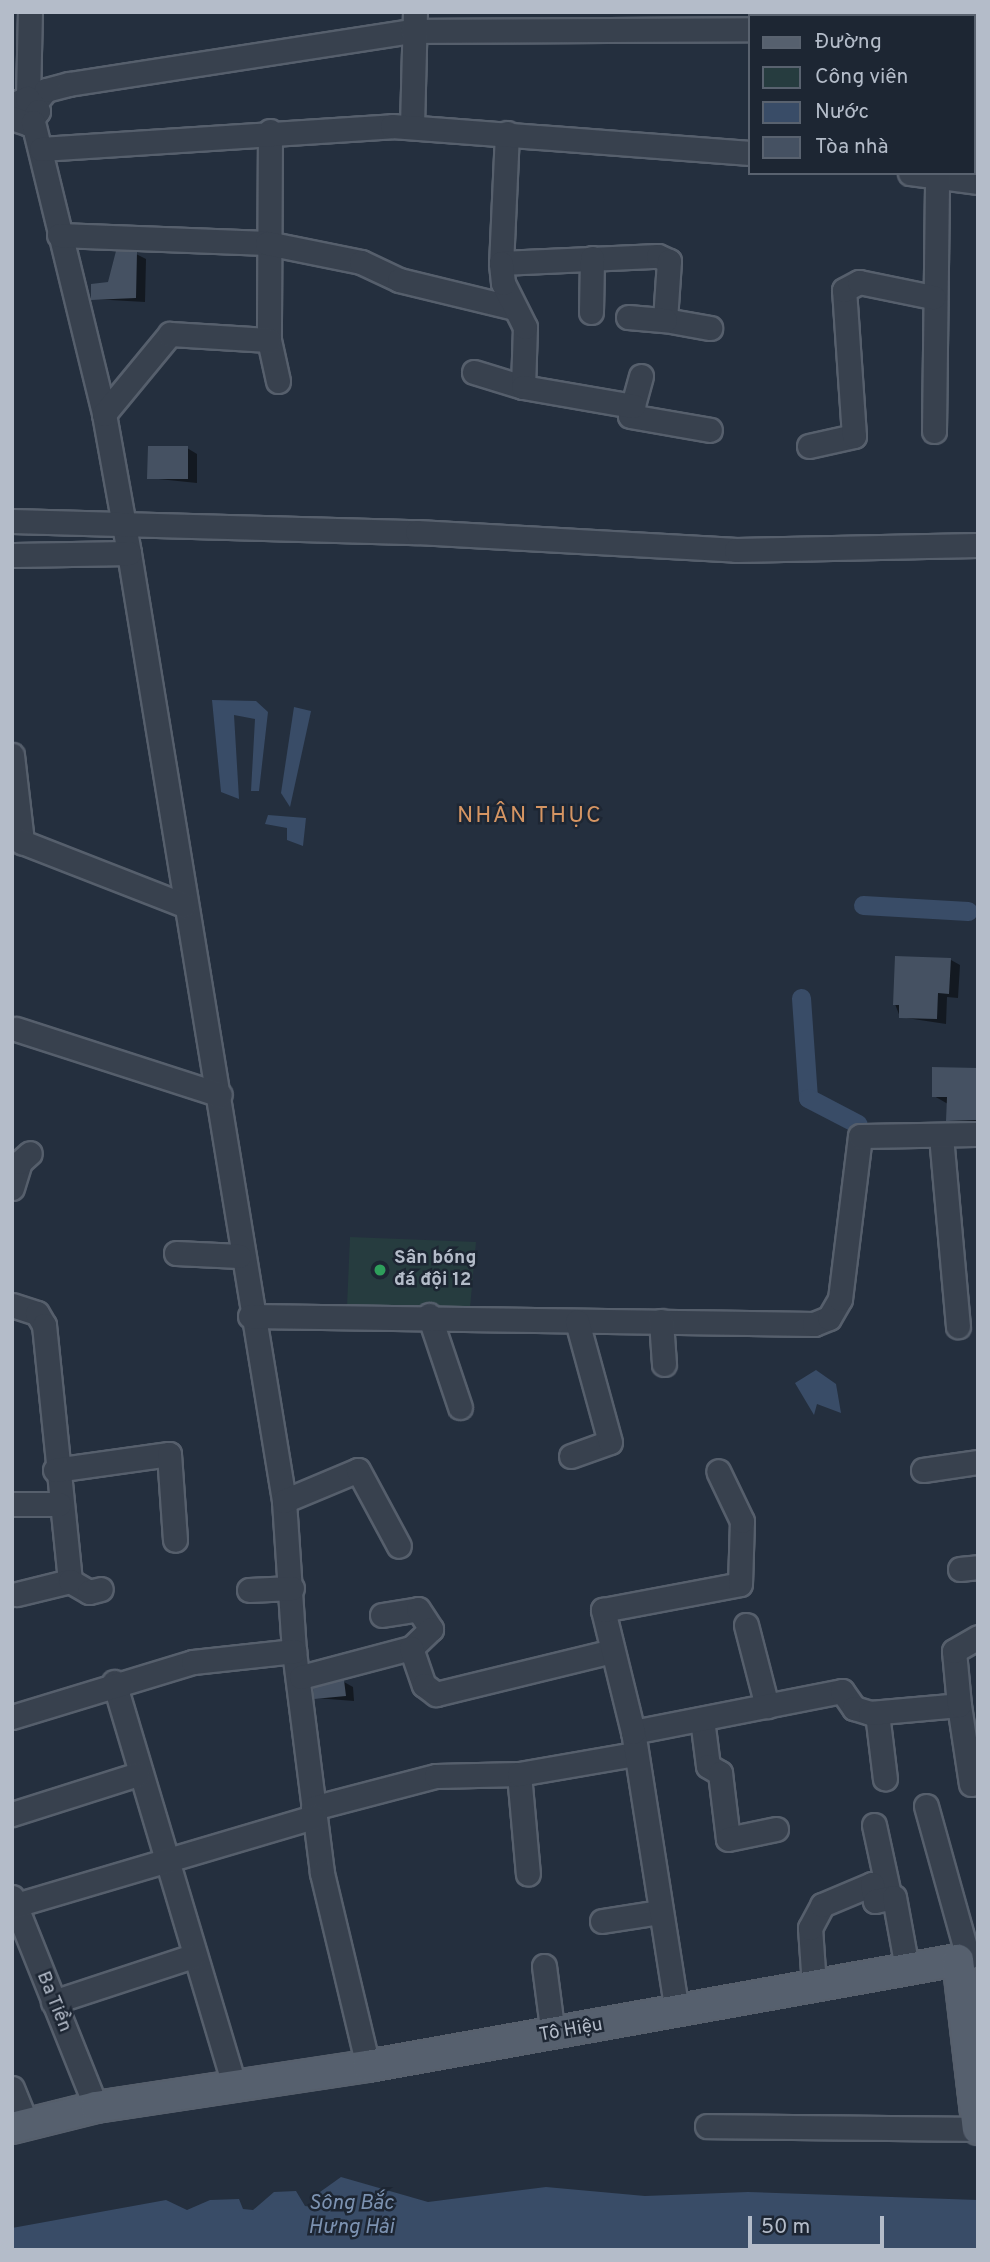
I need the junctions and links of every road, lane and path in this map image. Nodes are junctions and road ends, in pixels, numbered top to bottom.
1 (30, 12) edge
2 (414, 22) edge
3 (748, 29) edge
4 (21, 112) edge
5 (412, 126) junction
6 (270, 131) junction
7 (500, 148) junction
8 (41, 149) junction
9 (748, 153) edge
10 (937, 176) edge
11 (978, 182) edge
12 (59, 235) junction
13 (267, 243) junction
14 (592, 258) junction
15 (501, 263) junction
16 (933, 297) junction
17 (514, 308) junction
18 (592, 312) dead end
19 (628, 317) dead end
20 (665, 320) junction
21 (710, 328) dead end
22 (269, 340) junction
23 (474, 372) dead end
24 (641, 376) dead end
25 (278, 382) dead end
26 (523, 387) junction
27 (633, 406) junction
28 (104, 414) junction
29 (710, 430) dead end
30 (934, 431) dead end
31 (810, 446) dead end
32 (12, 521) edge
33 (122, 524) junction
34 (978, 545) edge
35 (13, 553) edge
36 (129, 553) junction
37 (12, 755) edge
38 (184, 905) junction
39 (16, 1029) dead end
40 (219, 1095) junction
41 (978, 1134) edge
42 (941, 1136) junction
43 (30, 1153) dead end
44 (12, 1188) edge
45 (176, 1253) dead end
46 (239, 1256) junction
47 (12, 1304) edge
48 (429, 1315) junction
49 (250, 1316) junction
50 (577, 1321) junction
51 (661, 1321) junction
52 (958, 1326) dead end
53 (664, 1364) dead end
54 (460, 1407) dead end
55 (571, 1456) dead end
56 (978, 1462) edge
57 (55, 1470) junction
58 (923, 1470) dead end
59 (718, 1471) dead end
60 (284, 1502) junction
61 (12, 1504) edge
62 (59, 1504) junction
63 (174, 1540) dead end
64 (399, 1546) dead end
65 (70, 1581) junction
66 (292, 1588) junction
67 (101, 1589) dead end
68 (249, 1590) dead end
69 (17, 1594) dead end
70 (382, 1615) dead end
71 (746, 1625) dead end
72 (978, 1637) edge
73 (411, 1648) junction
74 (294, 1651) junction
75 (612, 1651) junction
76 (301, 1677) junction
77 (114, 1682) junction
78 (76, 1687) dead end
79 (12, 1704) edge
80 (959, 1705) junction
81 (766, 1706) junction
82 (877, 1713) junction
83 (12, 1717) edge
84 (702, 1719) junction
85 (634, 1743) junction
86 (138, 1774) junction
87 (519, 1774) junction
88 (885, 1779) dead end
89 (971, 1784) dead end
90 (926, 1806) dead end
91 (313, 1813) junction
92 (12, 1814) edge
93 (874, 1825) dead end
94 (776, 1829) dead end
95 (165, 1857) junction
96 (528, 1874) dead end
97 (890, 1899) junction
98 (14, 1901) edge
99 (660, 1912) junction
100 (603, 1921) dead end
101 (193, 1956) junction
102 (968, 1958) edge
103 (544, 1966) dead end
104 (906, 1968) junction
105 (814, 1986) junction
106 (53, 2002) junction
107 (677, 2012) junction
108 (553, 2035) junction
109 (368, 2066) junction
110 (234, 2084) junction
111 (12, 2088) edge
112 (96, 2107) junction
113 (19, 2125) edge
114 (707, 2126) dead end
115 (976, 2129) edge

1 - 4 street
2 - 3 street
2 - 4 street
2 - 5 street
4 - 8 street
5 - 6 street
5 - 7 street
6 - 8 street
6 - 13 street
7 - 9 street
7 - 15 street
8 - 12 street
10 - 11 street
10 - 16 street
12 - 13 street
12 - 28 street
13 - 17 street
13 - 22 street
14 - 15 street
14 - 18 street
14 - 20 street
15 - 17 street
16 - 30 street
16 - 31 street
17 - 26 street
19 - 20 street
20 - 21 street
22 - 25 street
22 - 28 street
23 - 26 street
24 - 27 street
26 - 27 street
27 - 29 street
28 - 33 street
32 - 33 street
33 - 34 street
33 - 36 street
35 - 36 street
36 - 38 street
37 - 38 street
38 - 40 street
39 - 40 street
40 - 46 street
41 - 42 street
42 - 51 street
42 - 52 street
43 - 44 street
45 - 46 street
46 - 49 street
47 - 57 street
48 - 49 street
48 - 50 street
48 - 54 street
49 - 60 street
50 - 51 street
50 - 55 street
51 - 53 street
56 - 58 street
57 - 62 street
57 - 63 street
59 - 75 street
60 - 64 street
60 - 66 street
61 - 62 street
62 - 65 street
65 - 67 street
65 - 69 street
66 - 68 street
66 - 74 street
70 - 73 street
71 - 81 street
72 - 80 street
73 - 75 street
73 - 76 street
74 - 76 street
74 - 77 street
75 - 85 street
76 - 91 street
77 - 83 street
77 - 86 street
78 - 79 street
80 - 82 street
80 - 89 street
81 - 82 street
81 - 84 street
82 - 88 street
84 - 85 street
84 - 94 street
85 - 87 street
85 - 99 street
86 - 92 street
86 - 95 street
87 - 91 street
87 - 96 street
90 - 102 street
91 - 95 street
91 - 109 street
93 - 97 street
95 - 98 street
95 - 101 street
97 - 104 street
97 - 105 street
98 - 106 street, Ba Tiền
99 - 100 street
99 - 107 street
101 - 106 street
101 - 110 street
102 - 104 main road, Tô Hiệu
102 - 115 main road
103 - 108 street
104 - 105 main road, Tô Hiệu
105 - 107 main road, Tô Hiệu
106 - 112 street, Ba Tiền
107 - 108 main road, Tô Hiệu
108 - 109 main road, Tô Hiệu
109 - 110 main road, Tô Hiệu
110 - 112 main road, Tô Hiệu
111 - 113 street
112 - 113 main road, Tô Hiệu
114 - 115 street

